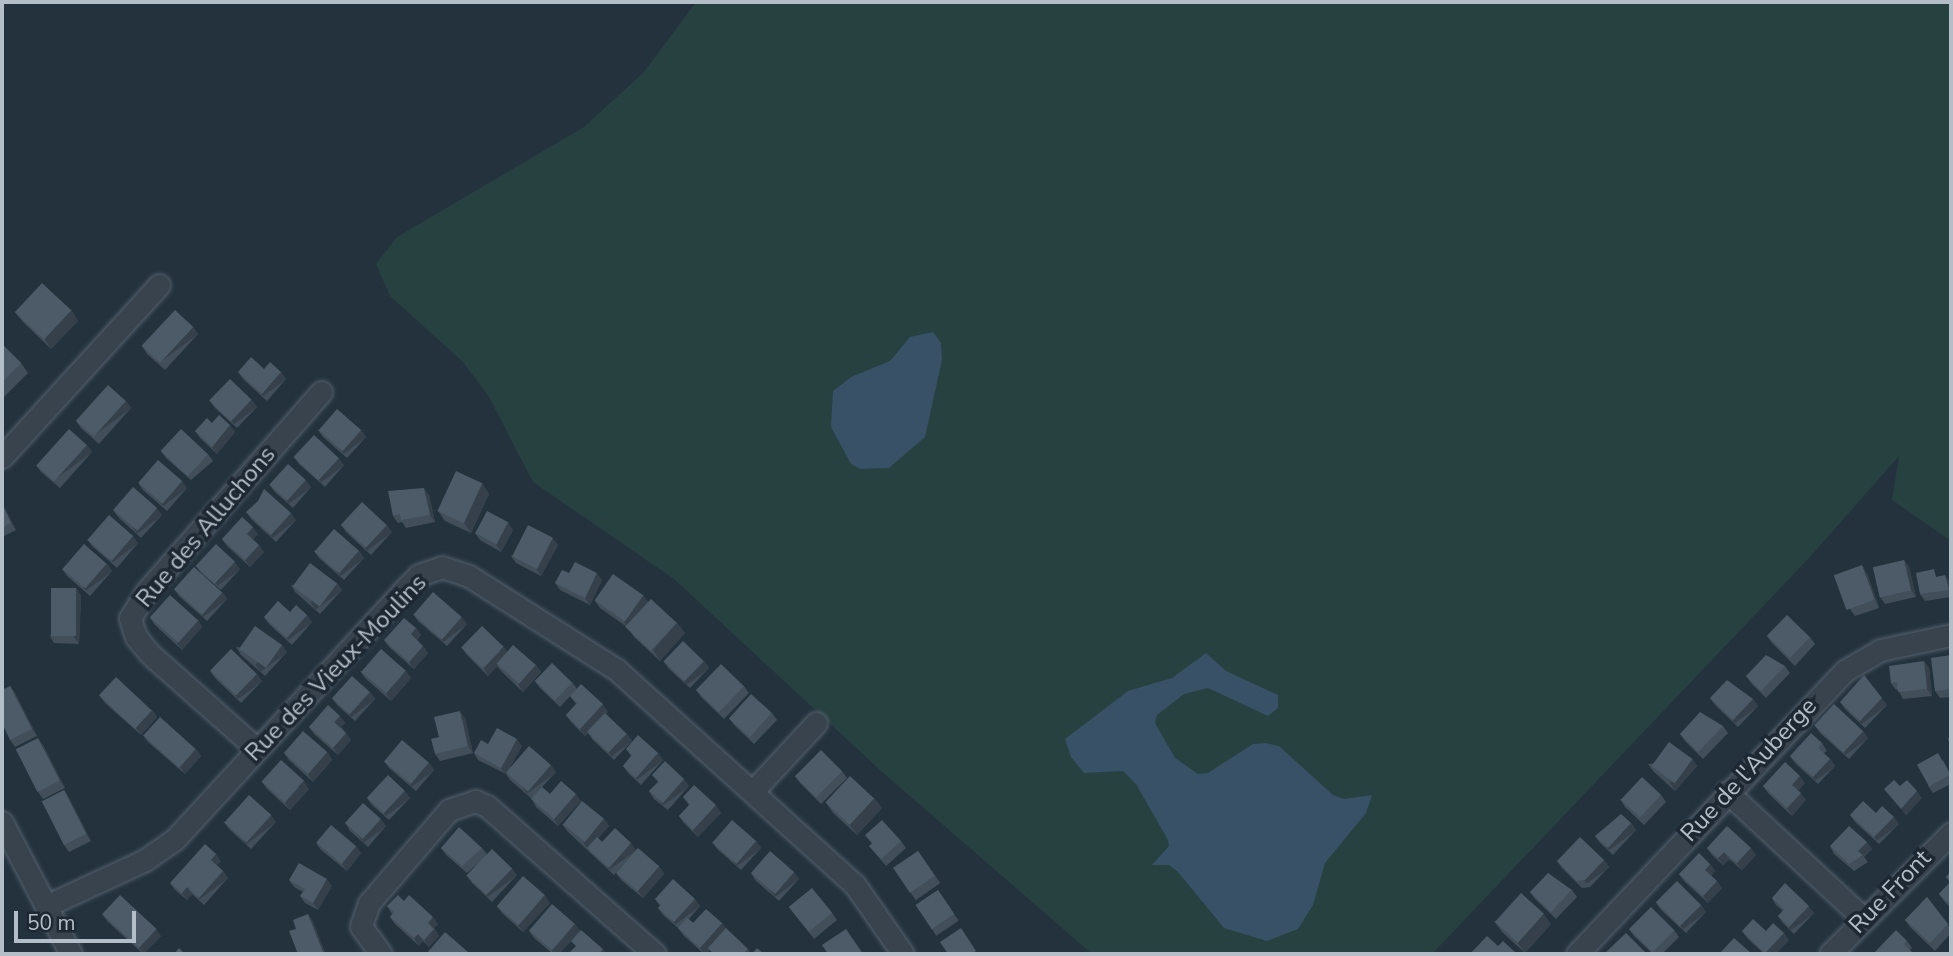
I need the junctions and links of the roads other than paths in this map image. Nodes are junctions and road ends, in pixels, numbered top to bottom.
1 (159, 285) dead end
2 (321, 391) dead end
3 (2, 457) edge
4 (1951, 635) edge
5 (816, 723) dead end
6 (257, 749) junction
7 (753, 791) junction
8 (1727, 792) junction
9 (2, 822) edge
10 (1951, 833) edge
11 (48, 905) junction
12 (1863, 918) junction
13 (71, 954) edge
14 (381, 954) edge
15 (655, 954) edge
16 (903, 954) edge
17 (1577, 954) edge
18 (1830, 954) edge

1 - 3 street
2 - 6 street, Rue des Alluchons
4 - 8 street, Rue de l'Auberge
5 - 7 street
6 - 7 street, Rue des Vieux-Moulins
6 - 11 street, Rue des Vieux-Moulins
7 - 16 street, Rue des Vieux-Moulins
8 - 12 street
8 - 17 street, Rue de l'Auberge
9 - 11 street
10 - 12 street, Rue Front
11 - 13 street
12 - 18 street, Rue Front
14 - 15 street

